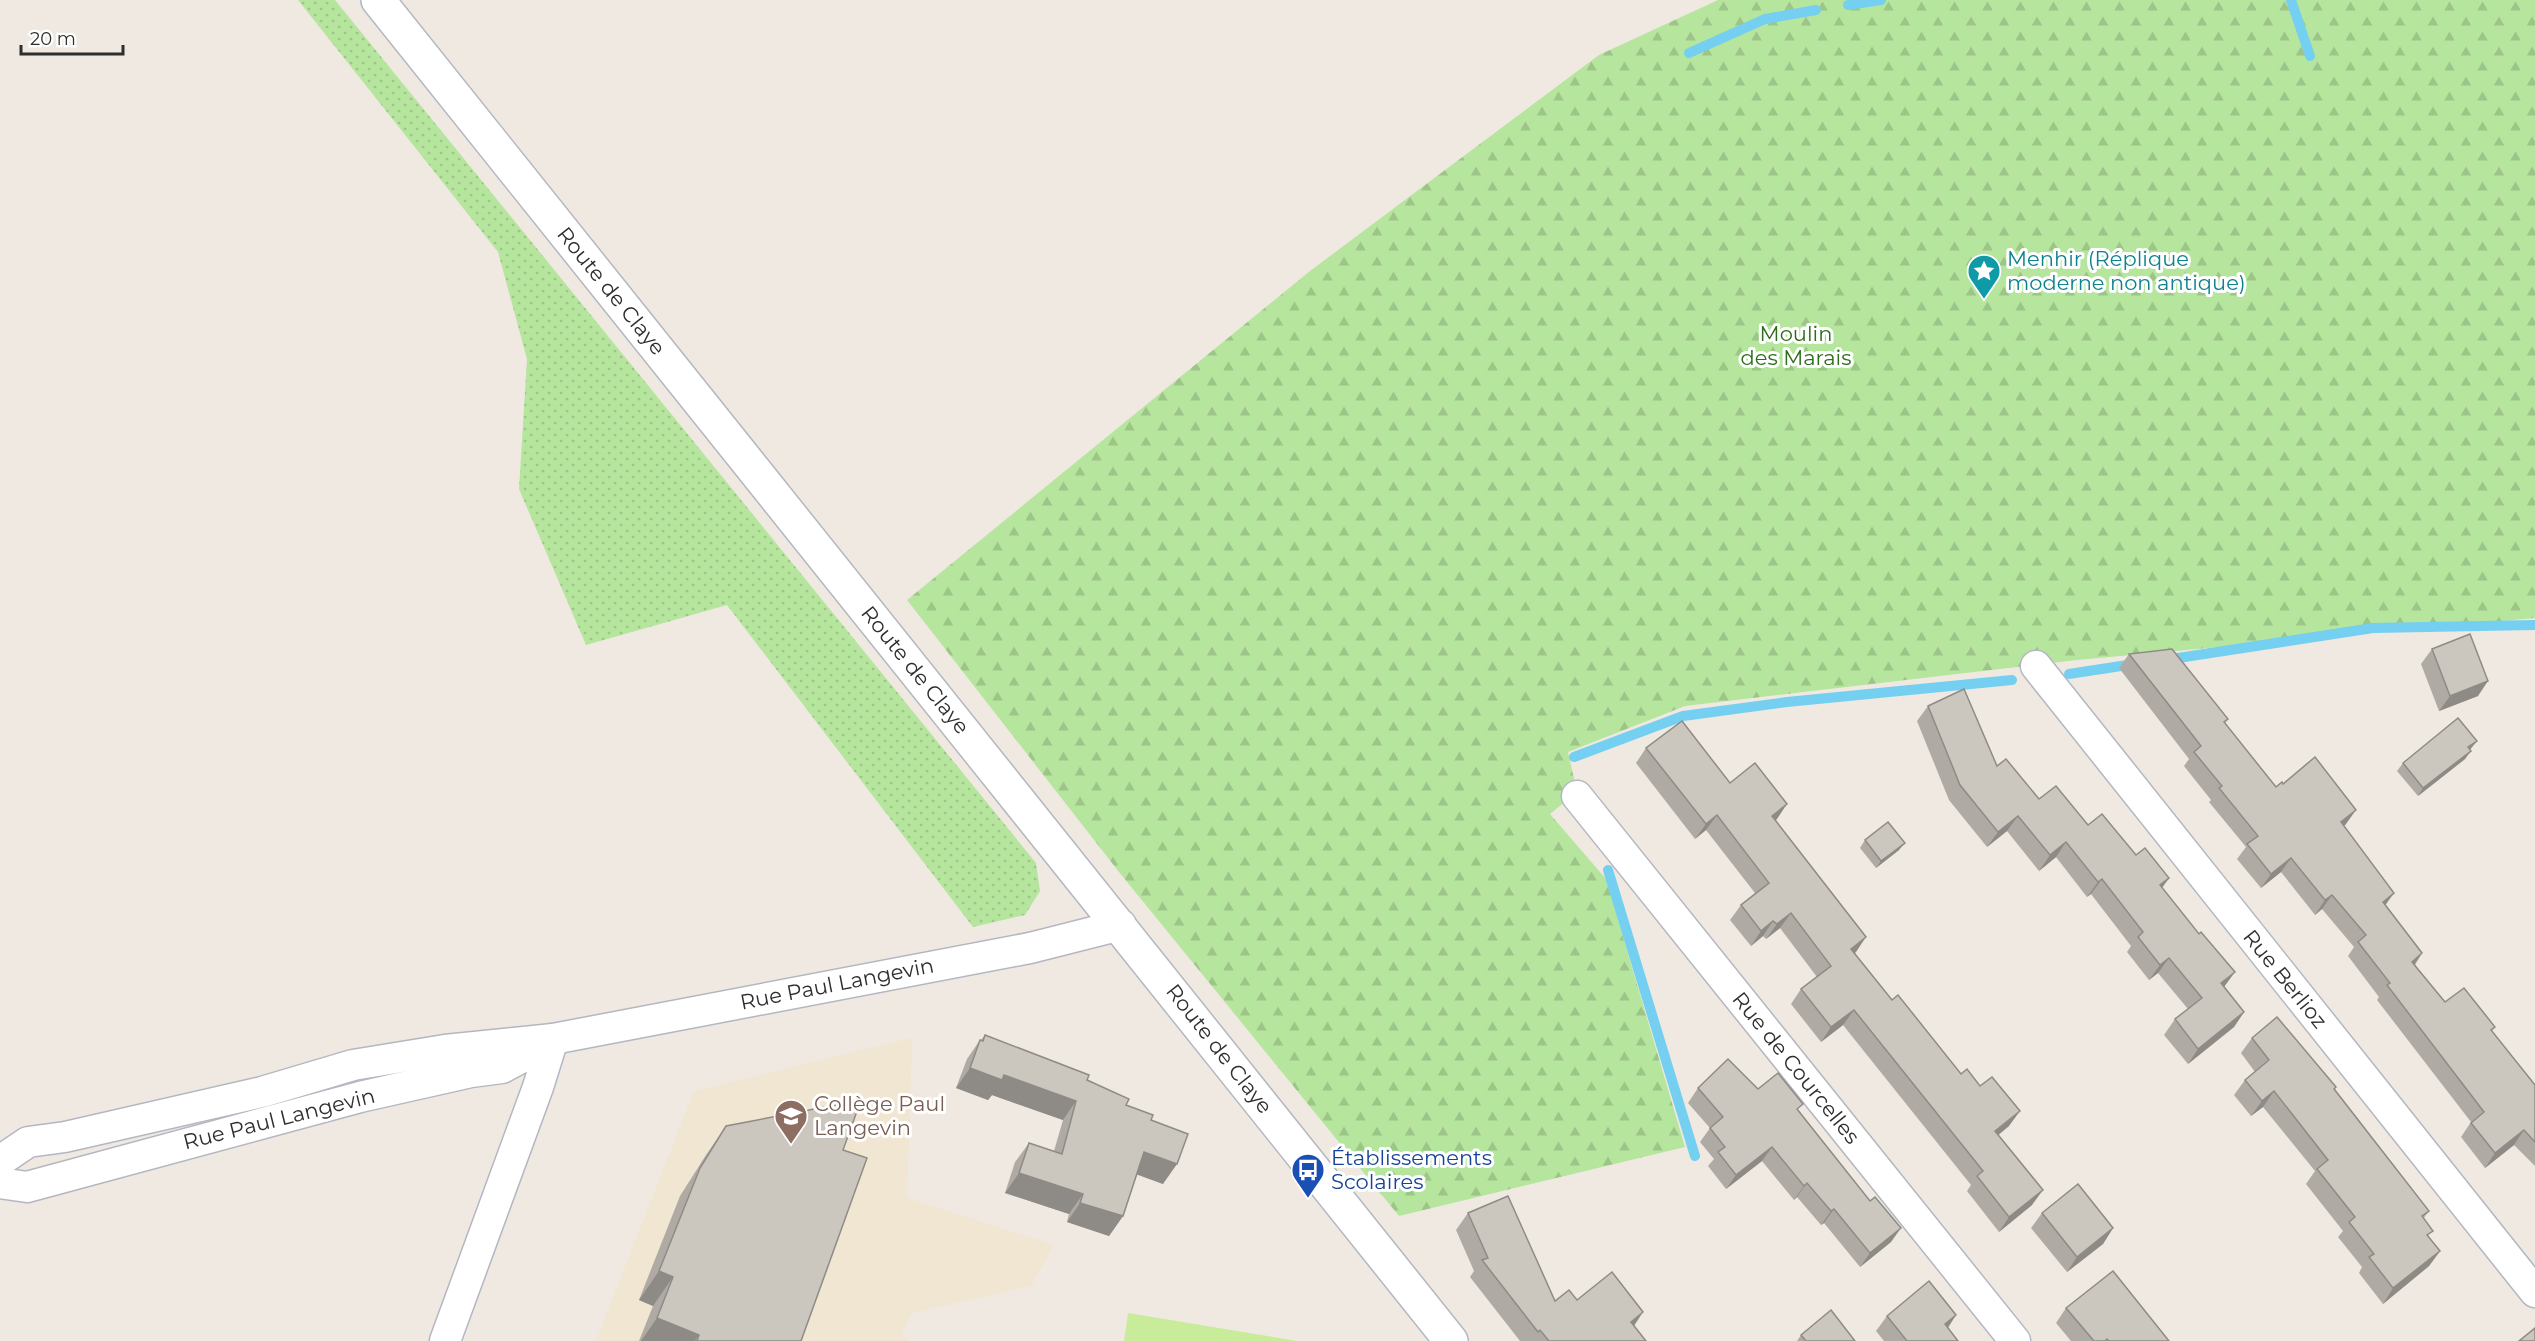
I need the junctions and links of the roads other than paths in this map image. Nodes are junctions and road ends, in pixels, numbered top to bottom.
1 (378, 0) edge
2 (2036, 666) dead end
3 (1577, 796) dead end
4 (1121, 925) junction
5 (553, 1039) junction
6 (0, 1161) edge
7 (0, 1184) edge
8 (2535, 1292) edge
9 (445, 1341) edge
10 (1451, 1341) edge
11 (2015, 1341) edge

1 - 4 main road, Route de Claye
2 - 8 street, Rue Berlioz
3 - 11 street, Rue de Courcelles
4 - 5 street, Rue Paul Langevin
4 - 10 main road, Route de Claye
5 - 6 street, Rue Paul Langevin
5 - 7 street, Rue Paul Langevin
5 - 9 street

